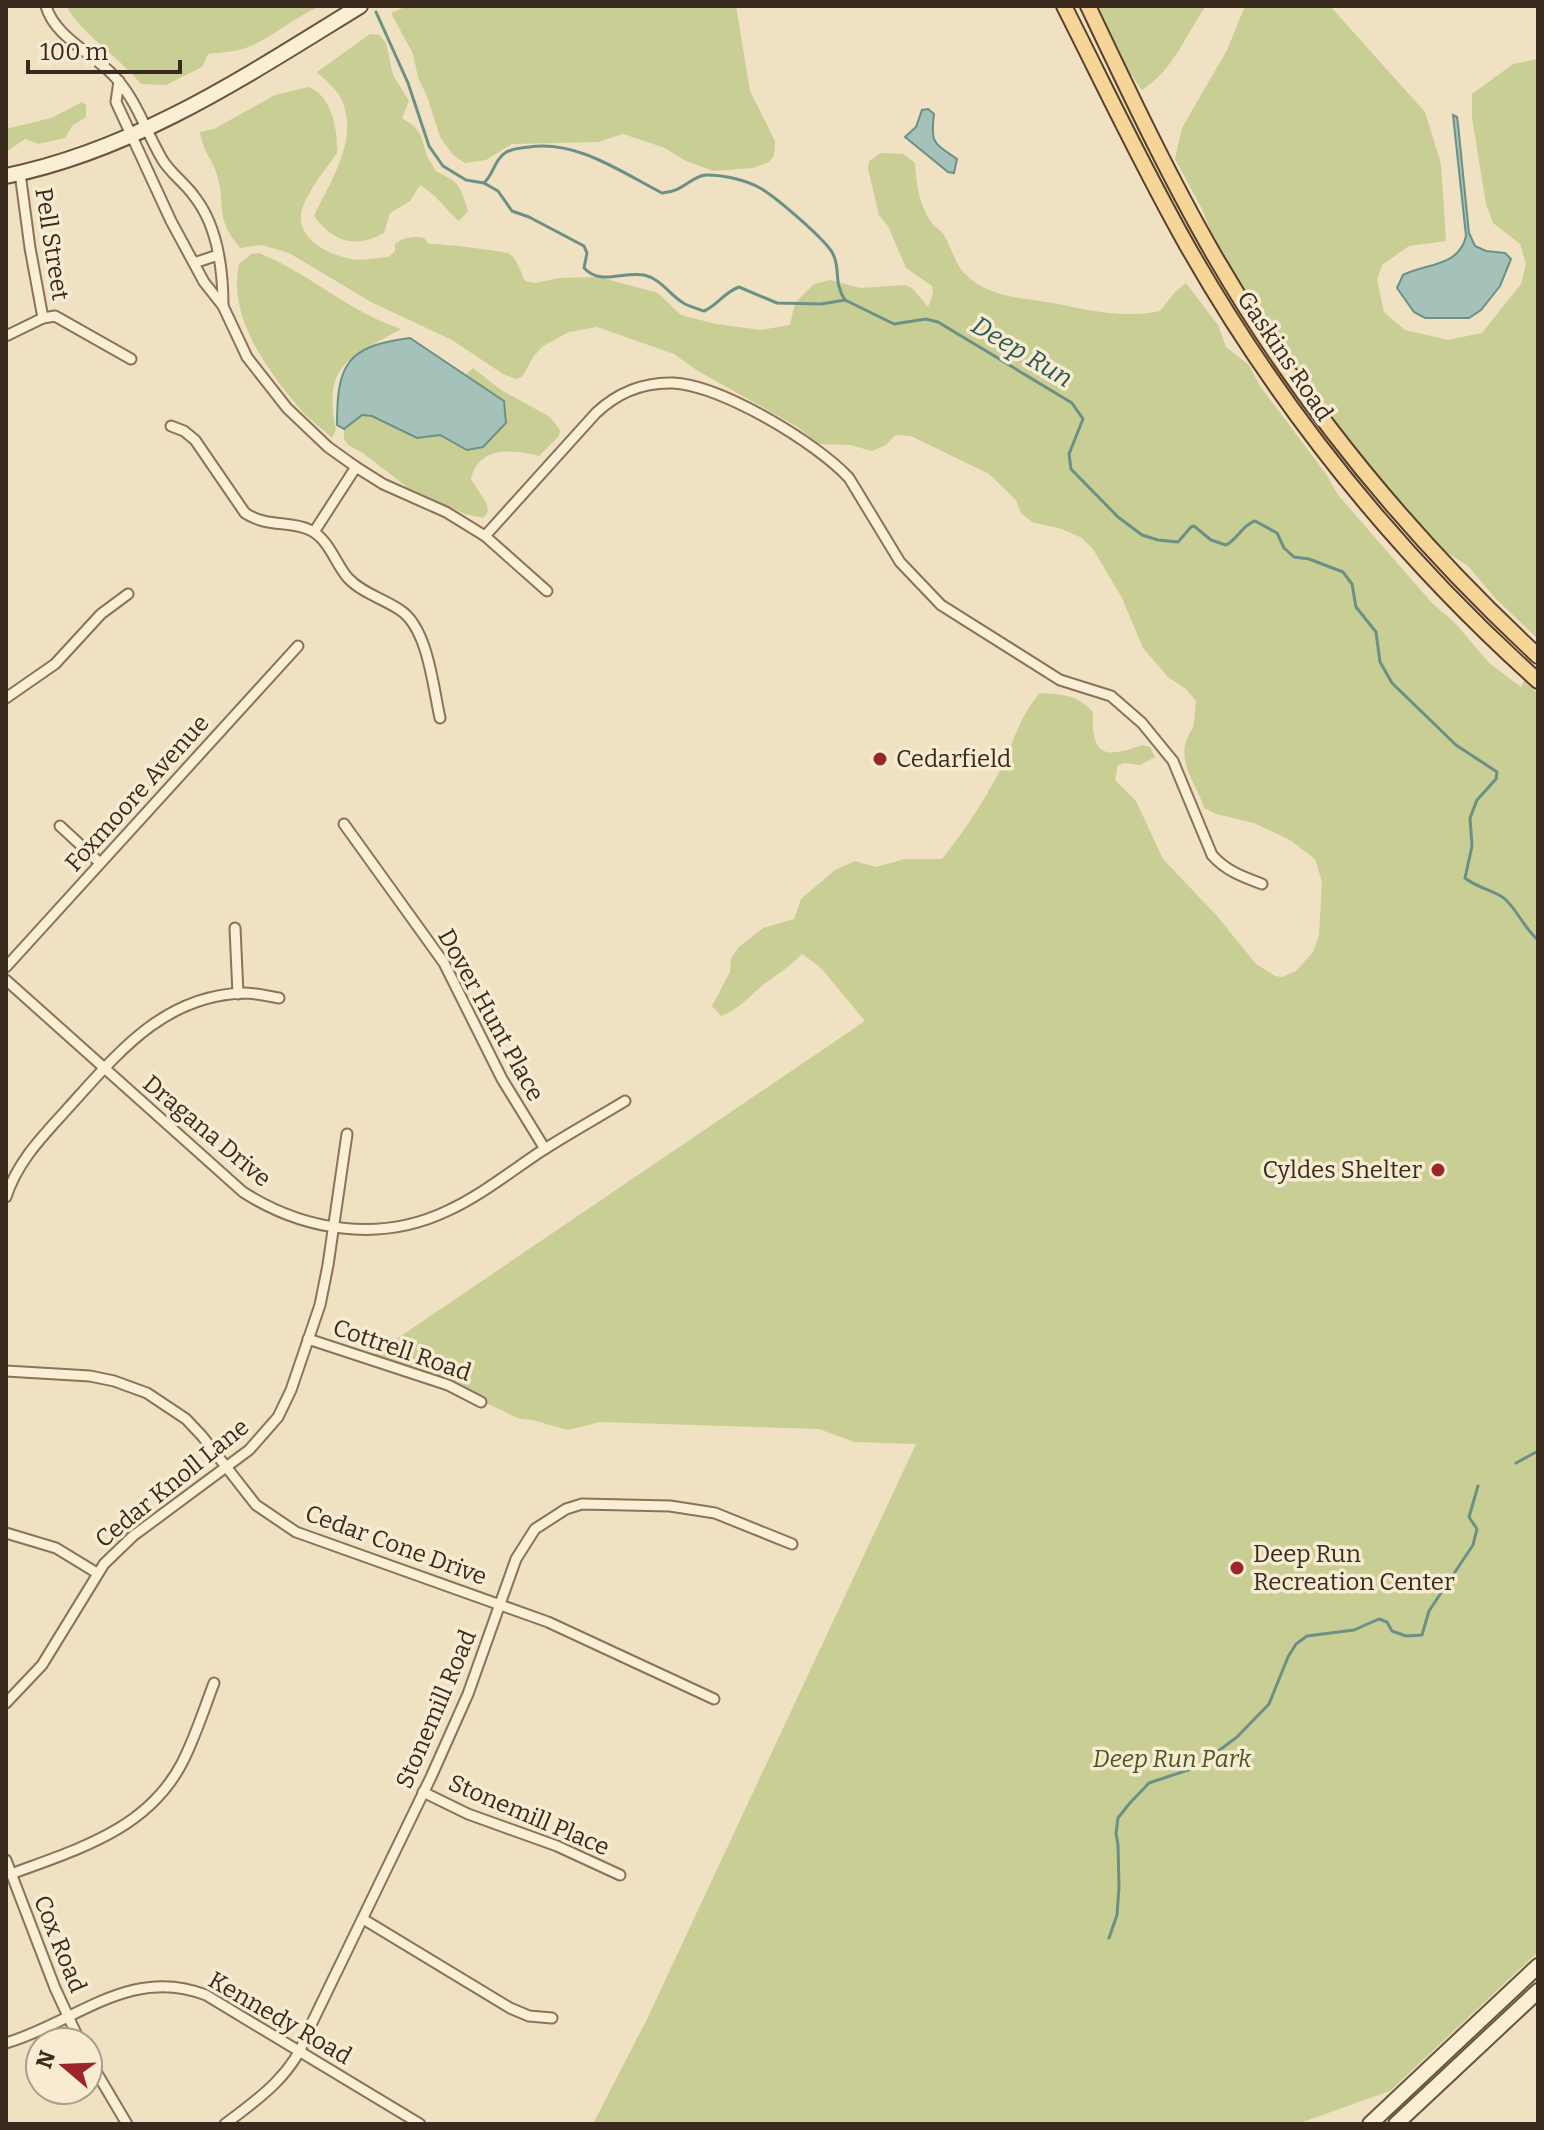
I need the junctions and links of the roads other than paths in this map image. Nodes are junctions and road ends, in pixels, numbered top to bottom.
1 (46, 6) edge
2 (360, 6) edge
3 (1064, 6) edge
4 (1088, 6) edge
5 (119, 81) junction
6 (147, 130) junction
7 (133, 137) junction
8 (13, 175) edge
9 (218, 255) junction
10 (194, 263) junction
11 (223, 306) junction
12 (43, 318) junction
13 (6, 336) edge
14 (131, 359) dead end
15 (171, 426) dead end
16 (356, 467) junction
17 (314, 532) junction
18 (485, 536) junction
19 (547, 591) dead end
20 (128, 594) dead end
21 (298, 646) dead end
22 (1538, 656) edge
23 (1538, 681) edge
24 (6, 698) edge
25 (440, 718) dead end
26 (344, 824) dead end
27 (60, 826) dead end
28 (100, 863) junction
29 (1262, 884) dead end
30 (235, 928) dead end
31 (6, 967) edge
32 (6, 980) edge
33 (238, 994) junction
34 (279, 998) dead end
35 (104, 1069) junction
36 (625, 1101) dead end
37 (347, 1134) dead end
38 (545, 1149) junction
39 (6, 1197) edge
40 (333, 1228) junction
41 (308, 1339) junction
42 (6, 1371) edge
43 (481, 1402) dead end
44 (226, 1466) junction
45 (6, 1533) edge
46 (792, 1544) dead end
47 (97, 1573) junction
48 (499, 1605) junction
49 (214, 1683) dead end
50 (714, 1699) dead end
51 (6, 1703) edge
52 (423, 1792) junction
53 (6, 1860) edge
54 (11, 1874) junction
55 (620, 1875) dead end
56 (363, 1919) junction
57 (1538, 1966) edge
58 (1538, 1991) edge
59 (68, 2017) junction
60 (552, 2018) dead end
61 (72, 2026) edge
62 (6, 2043) edge
63 (302, 2052) junction
64 (104, 2085) edge
65 (127, 2124) edge
66 (225, 2124) edge
67 (420, 2124) edge
68 (1370, 2124) edge
69 (1396, 2124) edge

1 - 5 street
2 - 6 main road
3 - 23 main road, Gaskins Road
4 - 22 main road, Gaskins Road
5 - 6 street
5 - 7 street
6 - 7 main road
6 - 9 street
7 - 8 main road
7 - 10 street
8 - 12 street, Pell Street
9 - 10 street
9 - 11 street
10 - 11 street
11 - 16 street
12 - 13 street
12 - 14 street, Pell Street
15 - 17 street
16 - 17 street
16 - 18 street
17 - 25 street
18 - 19 street
18 - 29 street
20 - 24 street
21 - 28 street, Foxmoore Avenue
26 - 38 street, Dover Hunt Place
27 - 28 street
28 - 31 street, Foxmoore Avenue
30 - 33 street
32 - 35 street, Dragana Drive
33 - 34 street
33 - 35 street
35 - 39 street
35 - 40 street, Dragana Drive
36 - 38 street, Dragana Drive
37 - 40 street, Cedar Knoll Lane
38 - 40 street, Dragana Drive
40 - 41 street, Cedar Knoll Lane
41 - 43 street, Cottrell Road
41 - 44 street, Cedar Knoll Lane
42 - 44 street, Cedar Cone Drive
44 - 47 street, Cedar Knoll Lane
44 - 48 street, Cedar Cone Drive
45 - 47 street
46 - 48 street, Stonemill Road
47 - 51 street, Cedar Knoll Lane
48 - 50 street, Cedar Cone Drive
48 - 52 street, Stonemill Road
49 - 54 street
52 - 55 street, Stonemill Place
52 - 56 street, Stonemill Road
53 - 54 street, Cox Road
54 - 59 street, Cox Road
56 - 60 street
56 - 63 street, Stonemill Road
57 - 68 main road
58 - 69 main road
59 - 61 street, Cox Road
59 - 62 street, Kennedy Road
59 - 63 street, Kennedy Road
63 - 66 street, Stonemill Road
63 - 67 street, Kennedy Road
64 - 65 street

